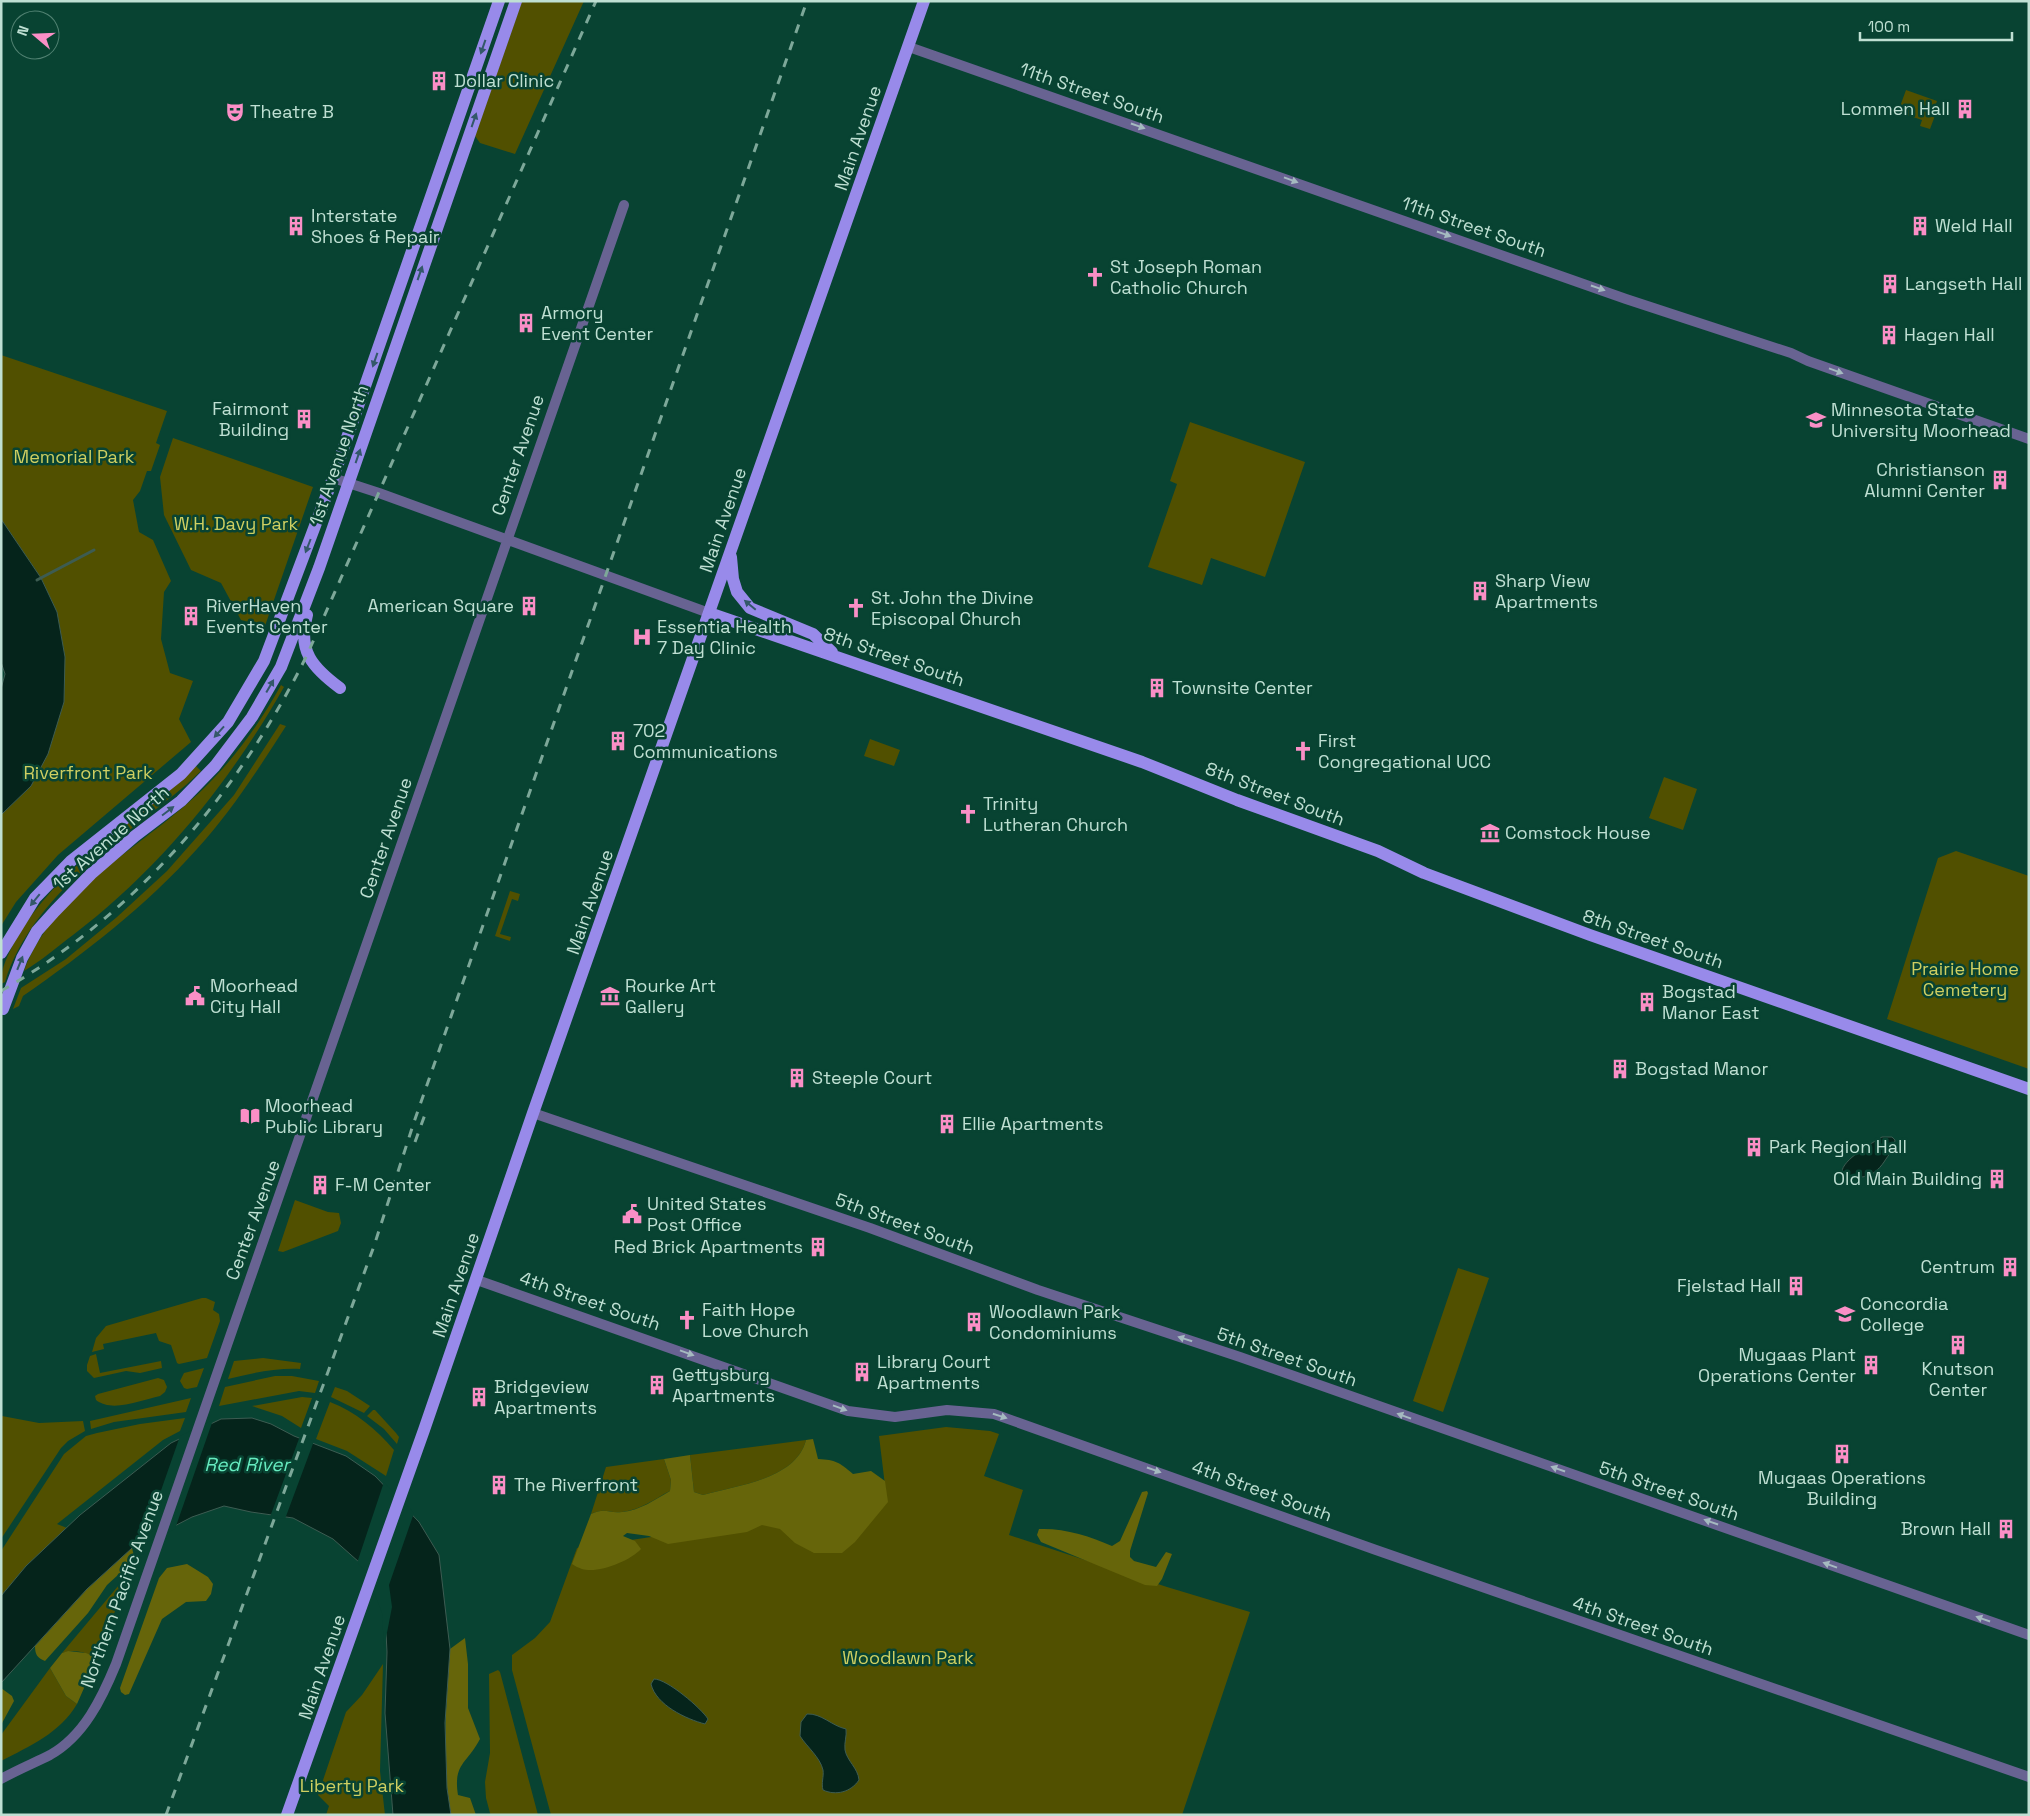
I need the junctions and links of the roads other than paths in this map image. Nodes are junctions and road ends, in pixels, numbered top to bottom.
1 (498, 1) edge
2 (516, 1) edge
3 (924, 1) edge
4 (909, 46) junction
5 (624, 205) dead end
6 (2029, 439) edge
7 (333, 478) junction
8 (349, 483) junction
9 (506, 539) junction
10 (730, 552) junction
11 (320, 568) junction
12 (709, 613) junction
13 (836, 655) junction
14 (340, 688) dead end
15 (1, 953) edge
16 (3, 1009) dead end
17 (2029, 1090) edge
18 (533, 1113) junction
19 (477, 1280) junction
20 (179, 1480) joint
21 (2029, 1635) edge
22 (2029, 1777) edge
23 (1, 1780) edge
24 (287, 1815) edge

1 -> 7 main road, 1st Avenue North
8 -> 2 main road, 1st Avenue North
3 - 4 main road, Main Avenue
4 -> 6 street, 11th Street South
4 - 10 main road, Main Avenue
5 - 9 street, Center Avenue
7 - 8 street, 8th Street South
7 -> 15 main road, 1st Avenue North
8 - 9 street, 8th Street South
8 - 11 main road, 1st Avenue North
9 - 12 street, 8th Street South
9 - 20 street, Center Avenue
10 - 12 main road, Main Avenue
13 -> 10 main road
11 - 14 main road
16 -> 11 main road, 1st Avenue North
12 - 13 main road, 8th Street South
12 - 18 main road, Main Avenue
13 - 17 main road, 8th Street South
18 - 19 main road, Main Avenue
21 -> 18 street, 5th Street South
19 -> 22 street, 4th Street South
19 - 24 main road, Main Avenue
20 - 23 street, Northern Pacific Avenue

